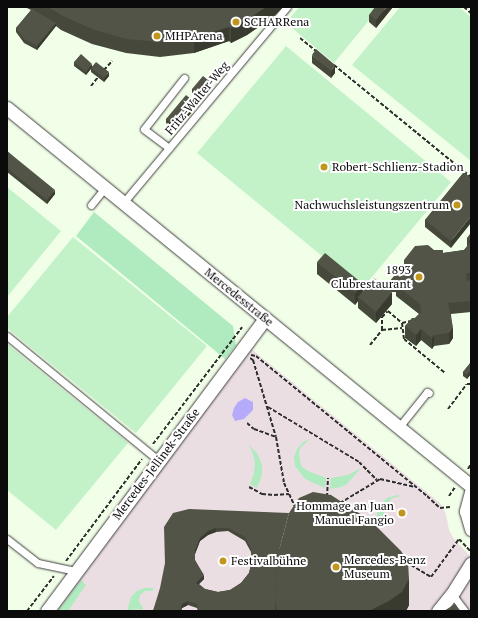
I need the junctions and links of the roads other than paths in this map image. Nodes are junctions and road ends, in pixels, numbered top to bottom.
1 (287, 7) edge
2 (184, 78) dead end
3 (7, 108) edge
4 (169, 148) junction
5 (105, 188) junction
6 (124, 202) junction
7 (91, 204) dead end
8 (265, 318) junction
9 (7, 336) edge
10 (429, 393) dead end
11 (399, 427) junction
12 (159, 461) junction
13 (471, 486) edge
14 (471, 492) edge
15 (471, 529) edge
16 (7, 538) edge
17 (471, 564) edge
18 (75, 573) junction
19 (452, 594) junction
20 (47, 611) edge
21 (438, 611) edge
22 (465, 611) edge

1 - 4 lane, Fritz-Walter-Weg
2 - 4 lane
3 - 5 street, Mercedesstraße
4 - 6 lane, Fritz-Walter-Weg
5 - 6 street, Mercedesstraße
5 - 7 lane
6 - 8 street, Mercedesstraße
8 - 11 street, Mercedesstraße
8 - 12 street, Mercedes-Jellinek-Straße
9 - 12 lane
10 - 11 lane
11 - 13 street, Mercedesstraße
12 - 18 street, Mercedes-Jellinek-Straße
14 - 15 street
16 - 18 lane
17 - 19 street
18 - 20 street, Mercedes-Jellinek-Straße
19 - 21 street
19 - 22 lane

